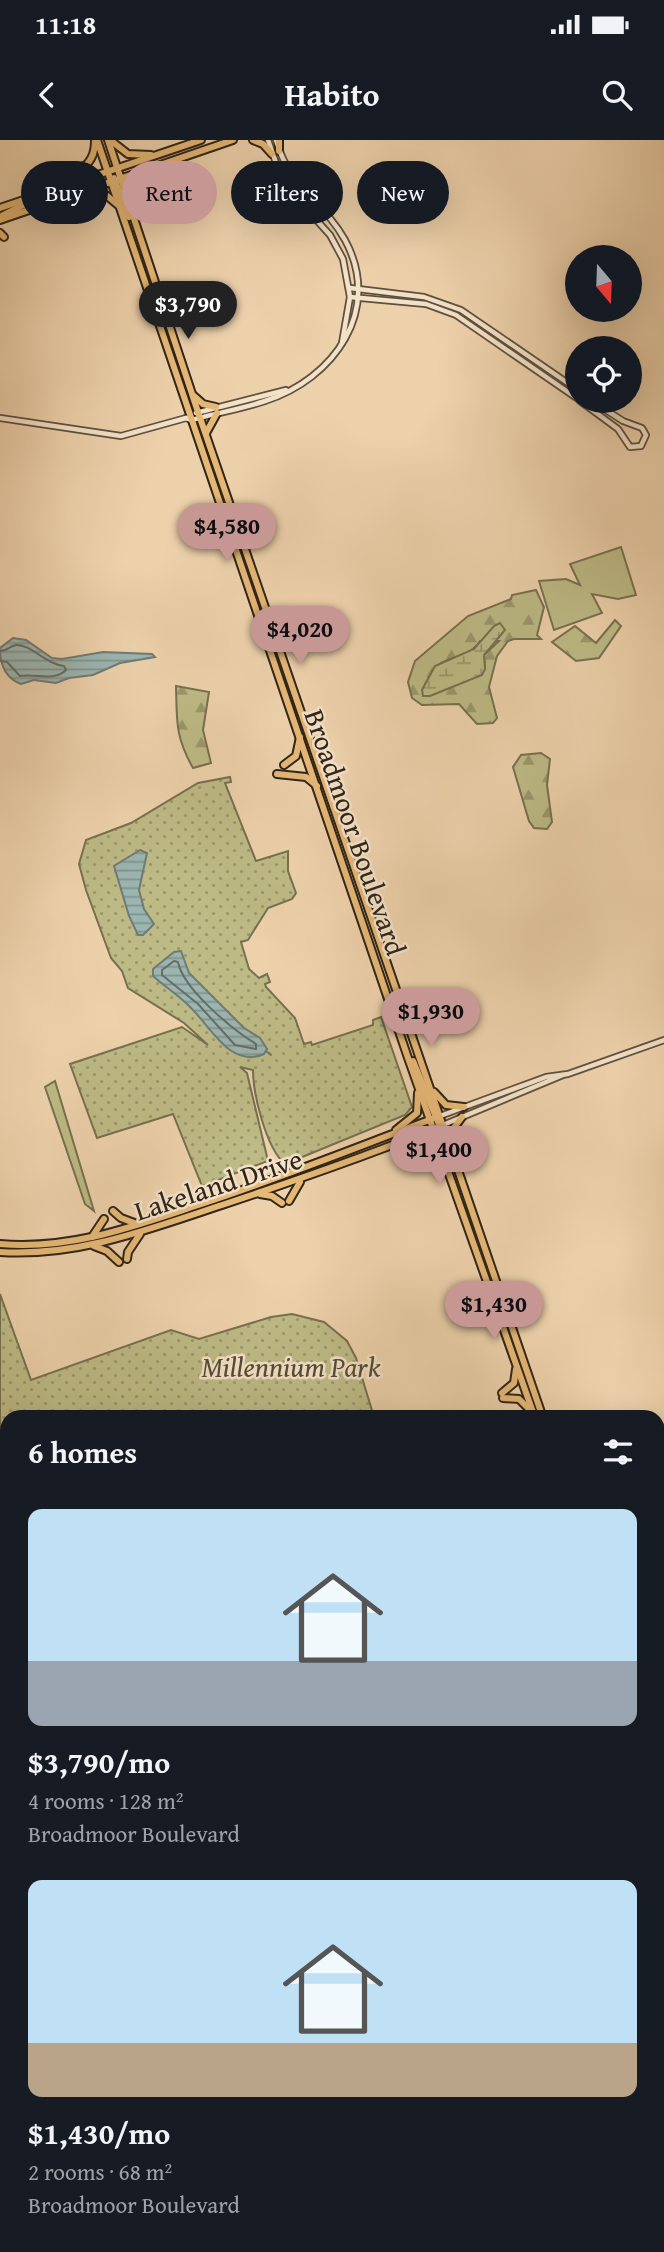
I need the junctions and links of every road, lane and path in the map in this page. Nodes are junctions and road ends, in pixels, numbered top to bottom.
1 (96, 140) edge
2 (109, 140) edge
3 (201, 140) edge
4 (233, 140) edge
5 (253, 140) edge
6 (268, 140) edge
7 (277, 140) edge
8 (276, 152) junction
9 (156, 155) junction
10 (90, 161) edge
11 (104, 161) edge
12 (172, 161) edge
13 (281, 161) edge
14 (118, 168) junction
15 (108, 171) joint
16 (122, 178) edge
17 (116, 180) junction
18 (108, 183) edge
19 (122, 192) edge
20 (108, 197) edge
21 (21, 201) edge
22 (21, 207) edge
23 (0, 208) edge
24 (21, 212) edge
25 (122, 213) joint
26 (0, 219) edge
27 (126, 224) edge
28 (136, 224) edge
29 (332, 224) edge
30 (320, 225) joint
31 (139, 234) junction
32 (350, 288) junction
33 (359, 289) junction
34 (350, 297) junction
35 (359, 298) junction
36 (342, 344) junction
37 (565, 381) edge
38 (565, 390) edge
39 (192, 395) junction
40 (216, 410) junction
41 (596, 413) edge
42 (611, 413) edge
43 (193, 416) junction
44 (0, 418) edge
45 (206, 435) junction
46 (300, 735) junction
47 (284, 765) dead end
48 (277, 774) dead end
49 (318, 788) junction
50 (664, 1040) edge
51 (407, 1055) junction
52 (564, 1075) junction
53 (418, 1084) junction
54 (429, 1086) junction
55 (464, 1107) junction
56 (462, 1117) junction
57 (435, 1118) junction
58 (443, 1125) junction
59 (434, 1129) junction
60 (354, 1150) junction
61 (376, 1152) junction
62 (454, 1158) junction
63 (444, 1160) junction
64 (303, 1179) junction
65 (258, 1193) junction
66 (113, 1211) dead end
67 (104, 1219) dead end
68 (139, 1224) junction
69 (141, 1233) junction
70 (91, 1242) junction
71 (0, 1244) edge
72 (0, 1252) edge
73 (127, 1259) dead end
74 (119, 1262) dead end
75 (516, 1364) junction
76 (529, 1410) edge
77 (532, 1410) edge
78 (540, 1410) edge

1 - 10 main road
1 - 11 main road, Broadmoor Boulevard
2 - 9 main road
2 - 14 main road, Broadmoor Boulevard
3 - 9 main road
4 - 12 main road
5 - 8 main road
6 - 8 street
7 - 8 main road
8 - 13 street
8 - 30 street
9 - 14 main road
14 - 15 main road
14 - 17 main road, Broadmoor Boulevard
15 - 17 main road, Broadmoor Boulevard
16 - 17 main road
17 - 18 main road
17 - 19 main road, Broadmoor Boulevard
17 - 25 main road, Broadmoor Boulevard
17 - 31 main road
20 - 25 main road
21 - 23 main road
22 - 26 main road
24 - 26 main road
27 - 43 main road, Broadmoor Boulevard
28 - 31 main road, Broadmoor Boulevard
29 - 33 street
30 - 32 street
31 - 39 main road, Broadmoor Boulevard
32 - 33 street
32 - 34 street
33 - 35 street
33 - 37 street
34 - 35 street
34 - 36 street
35 - 36 street
35 - 38 street
36 - 40 street
39 - 40 main road
39 - 43 main road, Broadmoor Boulevard
40 - 43 street
40 - 45 main road
41 - 42 street
43 - 44 street
43 - 45 main road, Broadmoor Boulevard
43 - 46 main road, Broadmoor Boulevard
45 - 54 main road, Broadmoor Boulevard
46 - 47 main road
46 - 49 main road, Broadmoor Boulevard
48 - 49 main road
49 - 51 main road, Broadmoor Boulevard
50 - 52 street
51 - 53 main road, Broadmoor Boulevard
51 - 57 main road
52 - 55 street
52 - 56 street
53 - 57 main road, Broadmoor Boulevard
53 - 60 main road
54 - 55 main road
54 - 57 main road, Broadmoor Boulevard
55 - 57 street
56 - 58 street
56 - 62 main road
57 - 58 main road, Broadmoor Boulevard
57 - 59 main road, Broadmoor Boulevard
57 - 60 main road, Lakeland Drive
58 - 59 main road, Lakeland Drive
58 - 62 main road, Broadmoor Boulevard
59 - 61 main road, Lakeland Drive
59 - 63 main road, Broadmoor Boulevard
60 - 68 main road, Lakeland Drive
61 - 63 main road
61 - 64 main road, Lakeland Drive
62 - 78 main road, Broadmoor Boulevard
63 - 75 main road, Broadmoor Boulevard
64 - 65 main road, Lakeland Drive
64 - 65 main road
65 - 69 main road, Lakeland Drive
66 - 68 main road
67 - 70 main road
68 - 70 main road, Lakeland Drive
69 - 70 main road, Lakeland Drive
69 - 73 main road
70 - 71 main road, Lakeland Drive
70 - 72 main road, Lakeland Drive
70 - 74 main road
75 - 76 main road
75 - 77 main road, Broadmoor Boulevard

